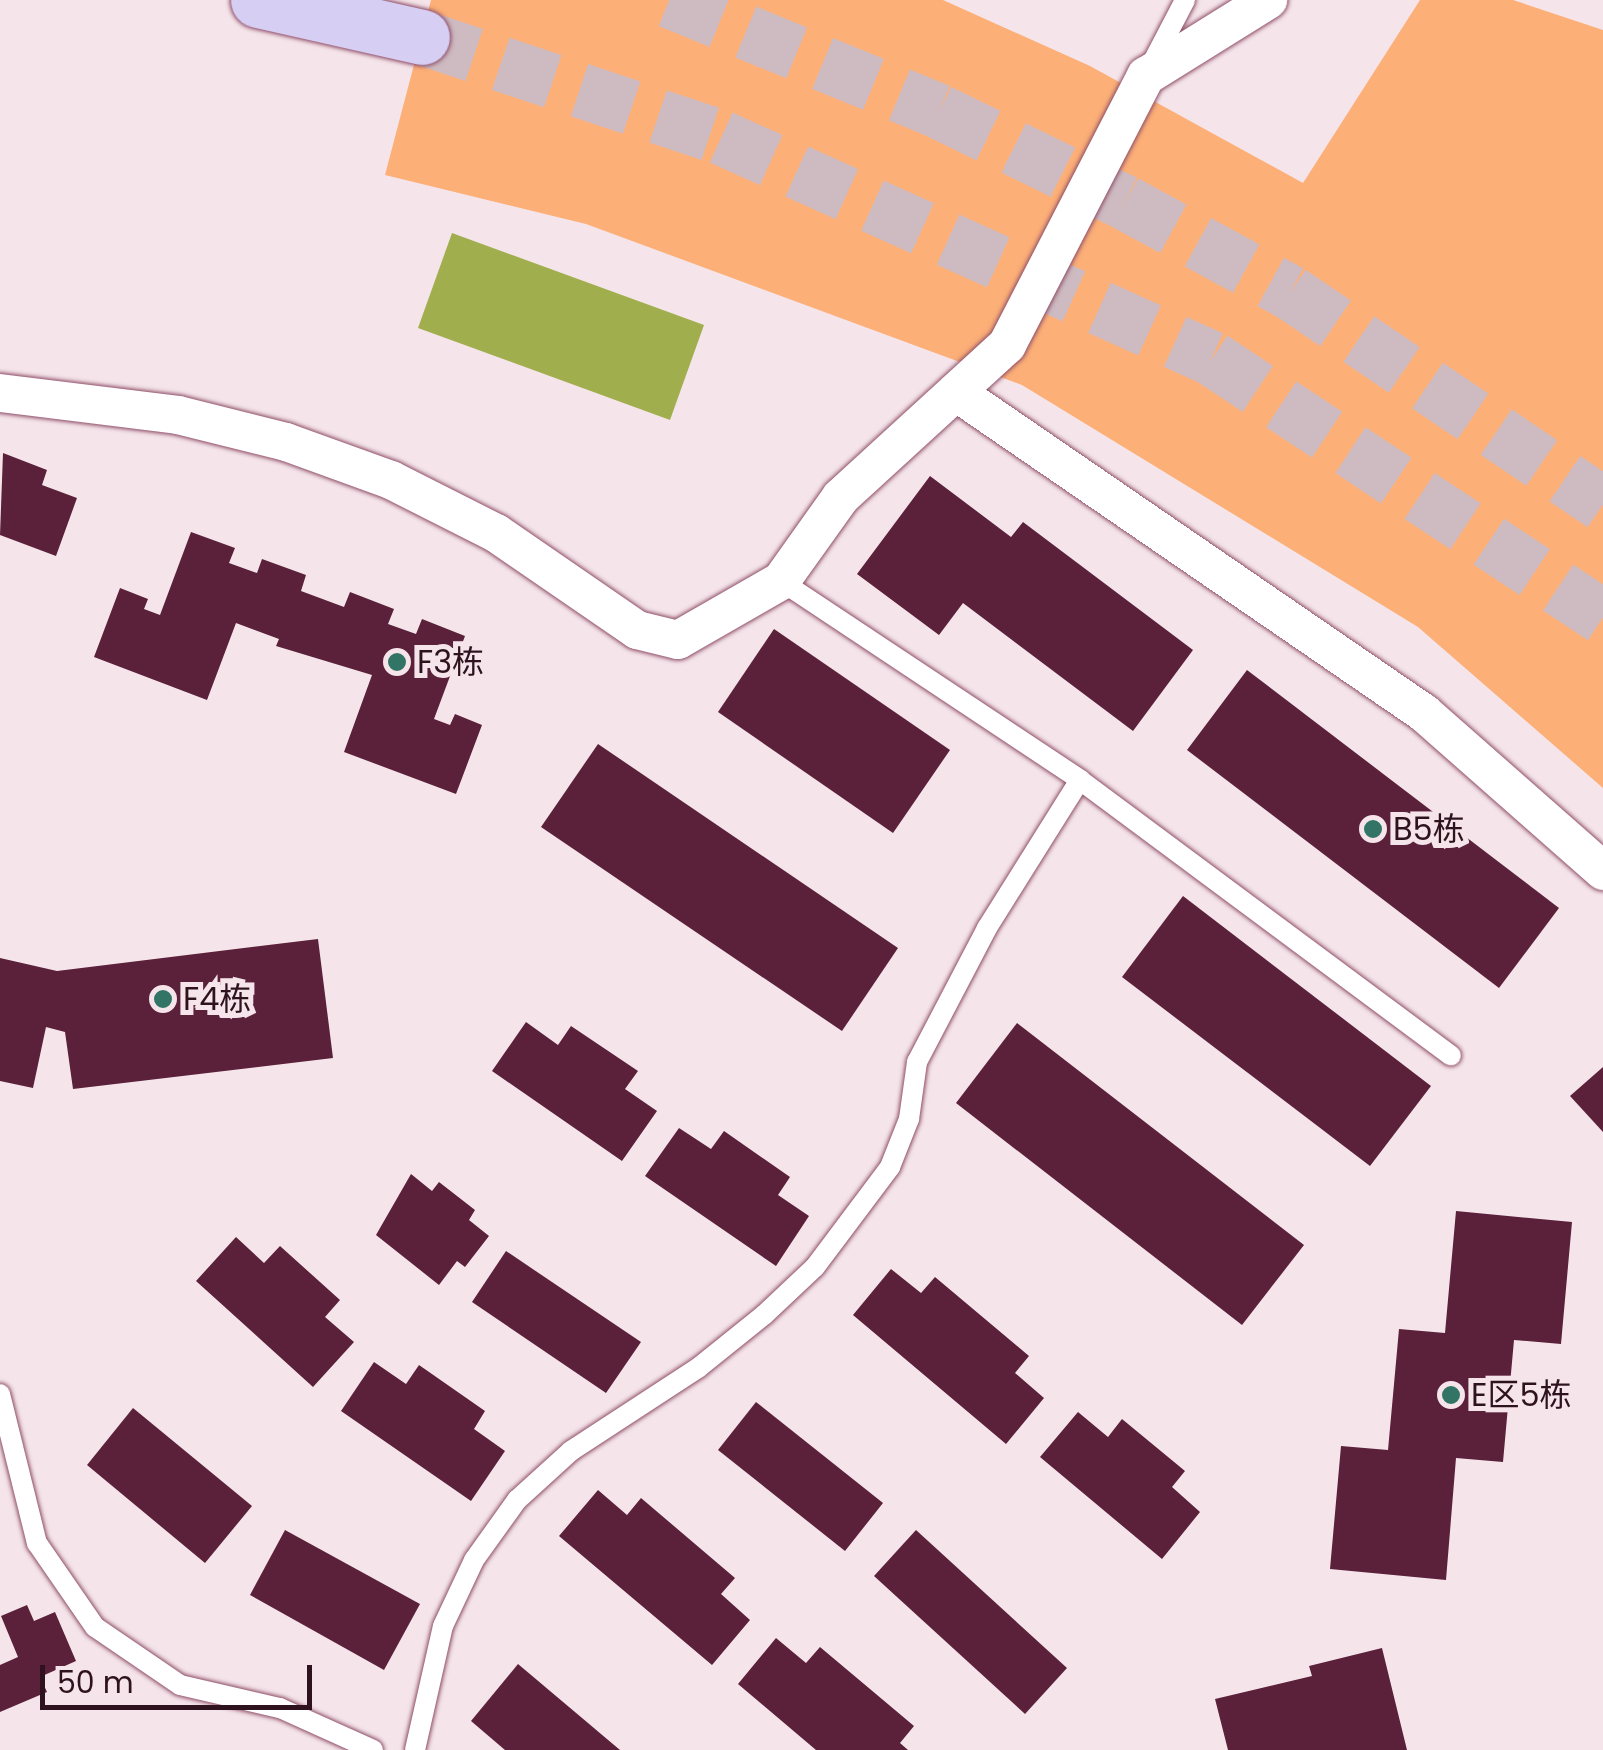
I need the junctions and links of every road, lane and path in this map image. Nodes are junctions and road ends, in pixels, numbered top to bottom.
1 (258, 0) edge
2 (1185, 0) edge
3 (1268, 0) edge
4 (422, 37) tunnel mouth
5 (1146, 76) junction
6 (956, 392) junction
7 (0, 393) edge
8 (781, 581) junction
9 (1080, 780) junction
10 (1603, 872) edge
11 (1451, 1056) dead end
12 (0, 1394) edge
13 (20, 1494) junction
14 (0, 1506) edge
15 (374, 1750) edge
16 (415, 1750) edge

1 - 4 highway
2 - 5 lane
3 - 5 street
5 - 6 street
6 - 8 street
6 - 10 street
7 - 8 street
8 - 9 lane
9 - 11 lane
9 - 16 lane
12 - 13 lane
13 - 14 lane
13 - 15 lane

